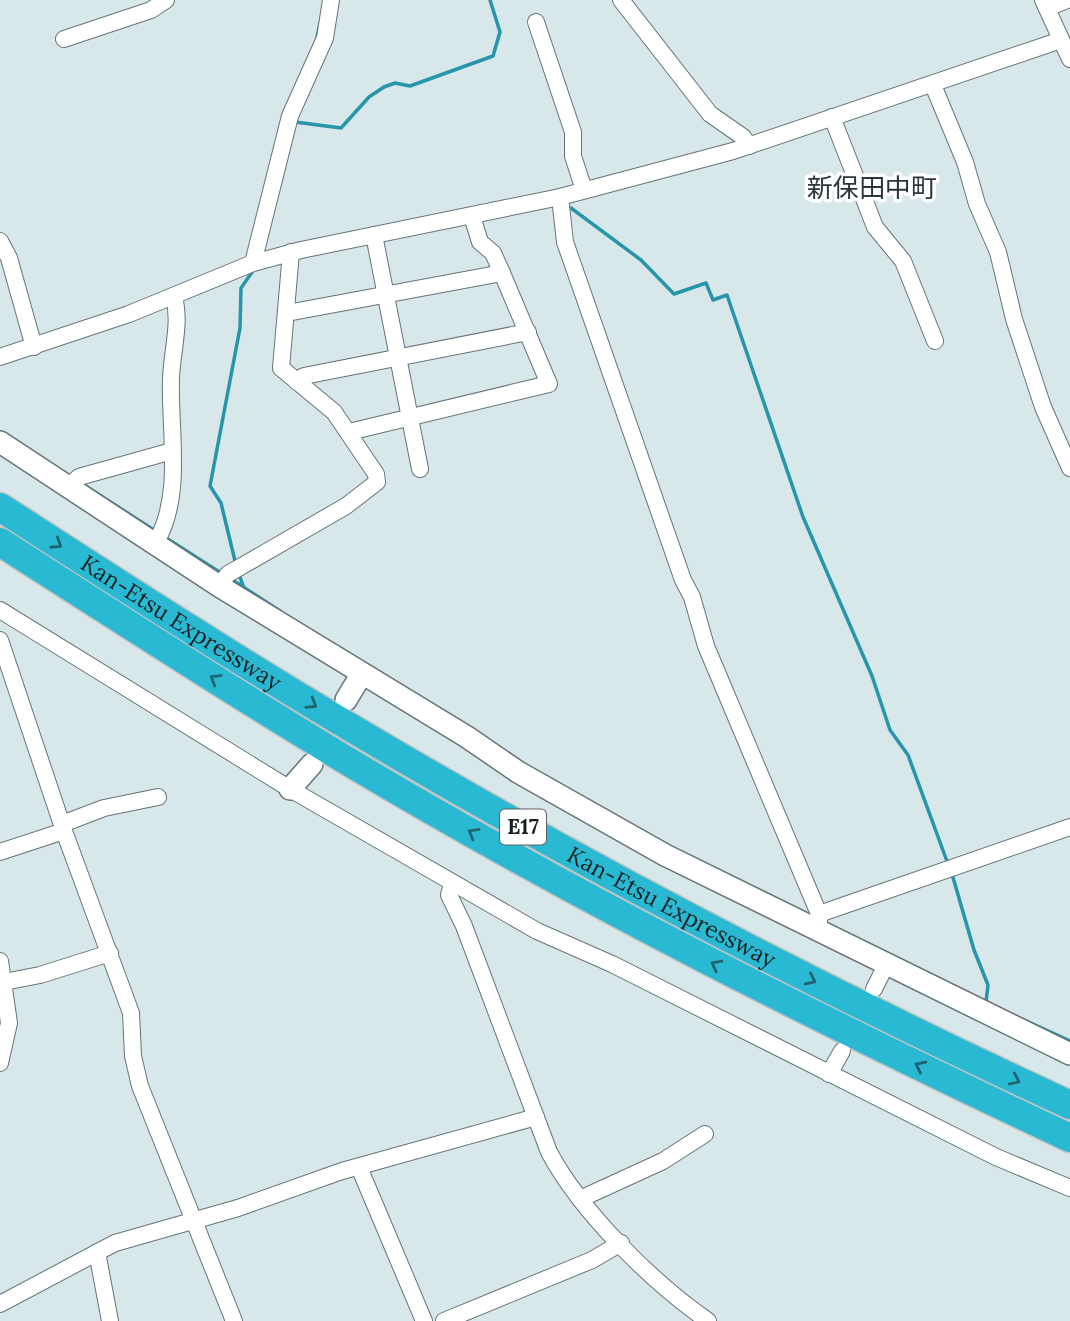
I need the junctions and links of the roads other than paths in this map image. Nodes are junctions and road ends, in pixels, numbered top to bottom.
1 (166, 0) edge
2 (331, 0) edge
3 (621, 0) edge
4 (1067, 0) edge
5 (1045, 4) edge
6 (536, 22) dead end
7 (64, 39) dead end
8 (1061, 40) junction
9 (1070, 59) edge
10 (933, 85) junction
11 (832, 117) junction
12 (749, 146) junction
13 (584, 190) junction
14 (560, 197) junction
15 (472, 216) junction
16 (374, 235) junction
17 (0, 240) edge
18 (291, 253) junction
19 (253, 263) junction
20 (502, 273) junction
21 (387, 296) junction
22 (174, 297) junction
23 (287, 313) junction
24 (528, 332) junction
25 (935, 341) dead end
26 (34, 346) junction
27 (0, 358) edge
28 (398, 358) junction
29 (296, 381) junction
30 (410, 419) junction
31 (349, 432) junction
32 (0, 442) edge
33 (172, 451) junction
34 (420, 468) dead end
35 (1070, 468) edge
36 (69, 486) junction
37 (0, 507) edge
38 (0, 542) edge
39 (155, 544) junction
40 (219, 586) junction
41 (0, 610) edge
42 (0, 640) edge
43 (361, 675) junction
44 (346, 701) dead end
45 (312, 764) dead end
46 (290, 789) junction
47 (158, 797) dead end
48 (63, 827) junction
49 (1070, 827) edge
50 (0, 852) edge
51 (452, 884) junction
52 (819, 924) junction
53 (110, 953) junction
54 (0, 961) edge
55 (886, 965) junction
56 (4, 982) junction
57 (874, 989) dead end
58 (842, 1051) dead end
59 (1070, 1054) edge
60 (0, 1063) edge
61 (829, 1074) junction
62 (1070, 1105) edge
63 (537, 1117) junction
64 (705, 1134) dead end
65 (1070, 1138) edge
66 (359, 1167) junction
67 (1070, 1188) edge
68 (580, 1199) junction
69 (192, 1220) junction
70 (621, 1243) junction
71 (97, 1252) junction
72 (0, 1304) edge
73 (110, 1321) edge
74 (234, 1321) edge
75 (424, 1321) edge
76 (444, 1321) edge
77 (708, 1321) edge

1 - 7 street
2 - 19 street
3 - 12 street
4 - 5 street
5 - 8 street
6 - 13 street
8 - 9 street
8 - 10 street
10 - 11 street
10 - 35 street
11 - 12 street
11 - 25 street
12 - 13 street
13 - 14 street
14 - 15 street
14 - 52 street
15 - 16 street
15 - 20 street
16 - 18 street
16 - 21 street
17 - 26 street
18 - 19 street
18 - 23 street
19 - 22 street
20 - 21 street
20 - 24 street
21 - 23 street
21 - 28 street
22 - 26 street
22 - 33 street
23 - 29 street
24 - 28 street
24 - 30 street
26 - 27 street
28 - 29 street
28 - 30 street
29 - 31 street
30 - 31 street
30 - 34 street
31 - 40 street
32 - 36 street
33 - 36 street
33 - 39 street
36 - 39 street
37 -> 62 highway, Kan-Etsu Expressway / E17
65 -> 38 highway, Kan-Etsu Expressway / E17
39 - 40 street
40 - 43 street
41 - 46 street
42 - 48 street
43 - 44 street
43 - 52 street
45 - 46 street
46 - 51 street
47 - 48 street
48 - 50 street
48 - 53 street
49 - 52 street
51 - 61 street
51 - 63 street
52 - 55 street
53 - 56 street
53 - 69 street
54 - 56 street
55 - 57 street
55 - 59 street
56 - 60 street
58 - 61 street
61 - 67 street
63 - 66 street
63 - 68 street
64 - 68 street
66 - 69 street
66 - 75 street
68 - 70 street
69 - 71 street
69 - 74 street
70 - 76 street
70 - 77 street
71 - 72 street
71 - 73 street

